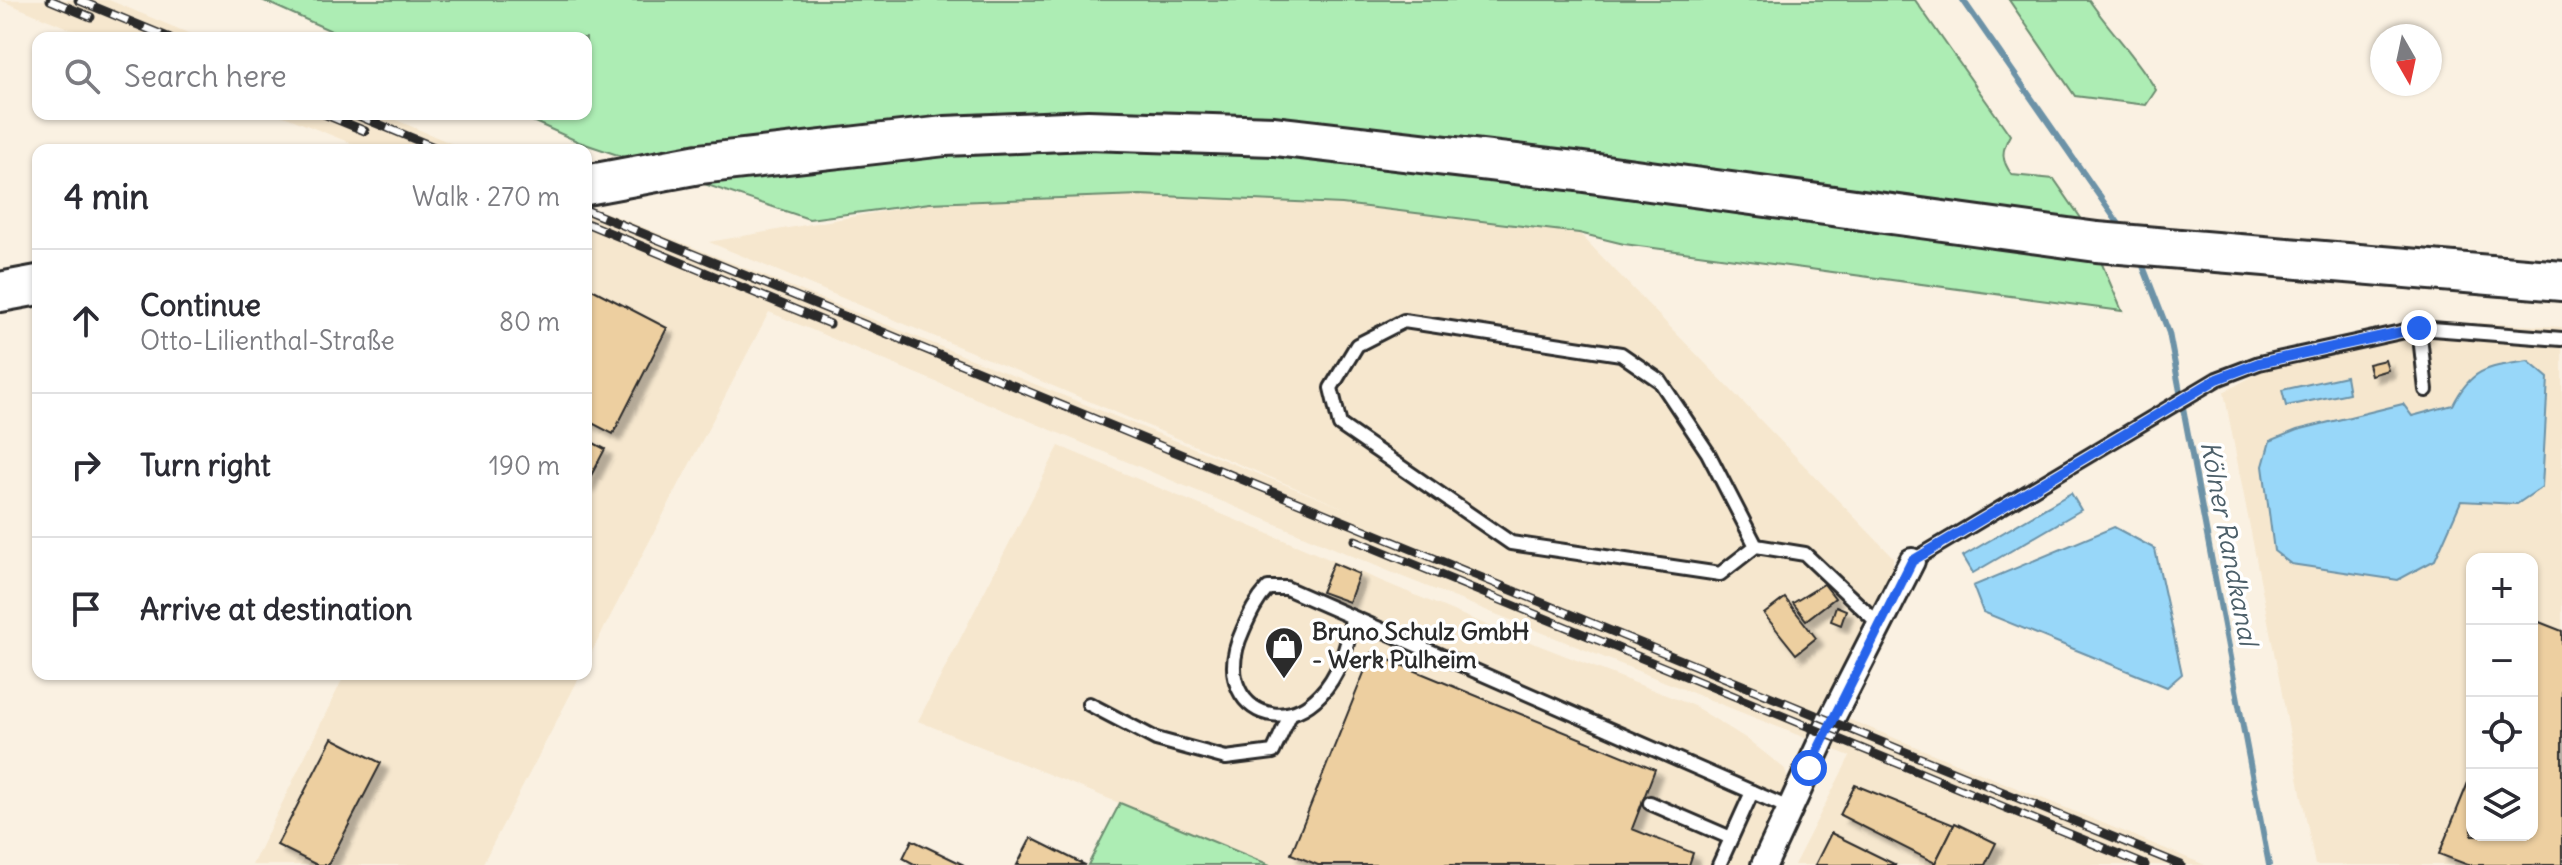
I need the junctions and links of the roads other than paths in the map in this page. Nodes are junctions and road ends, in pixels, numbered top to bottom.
1 (592, 184) edge
2 (2562, 281) edge
3 (32, 286) edge
4 (0, 292) edge
5 (2419, 328) junction
6 (2562, 339) edge
7 (2426, 390) dead end
8 (1756, 546) junction
9 (1912, 561) joint
10 (1352, 618) junction
11 (1879, 624) junction
12 (1089, 704) dead end
13 (1290, 715) junction
14 (1752, 792) junction
15 (1650, 803) dead end
16 (1791, 809) junction
17 (1731, 838) junction
18 (1719, 865) edge
19 (1764, 865) edge

1 - 2 main road
3 - 4 main road
5 - 6 lane
5 - 7 lane
5 - 9 lane
8 - 8 lane
8 - 11 lane
9 - 11 street
10 - 13 lane
10 - 13 lane
10 - 14 lane
11 - 16 street
12 - 13 lane
14 - 16 lane
14 - 17 lane
15 - 17 lane
16 - 19 street
17 - 18 lane

